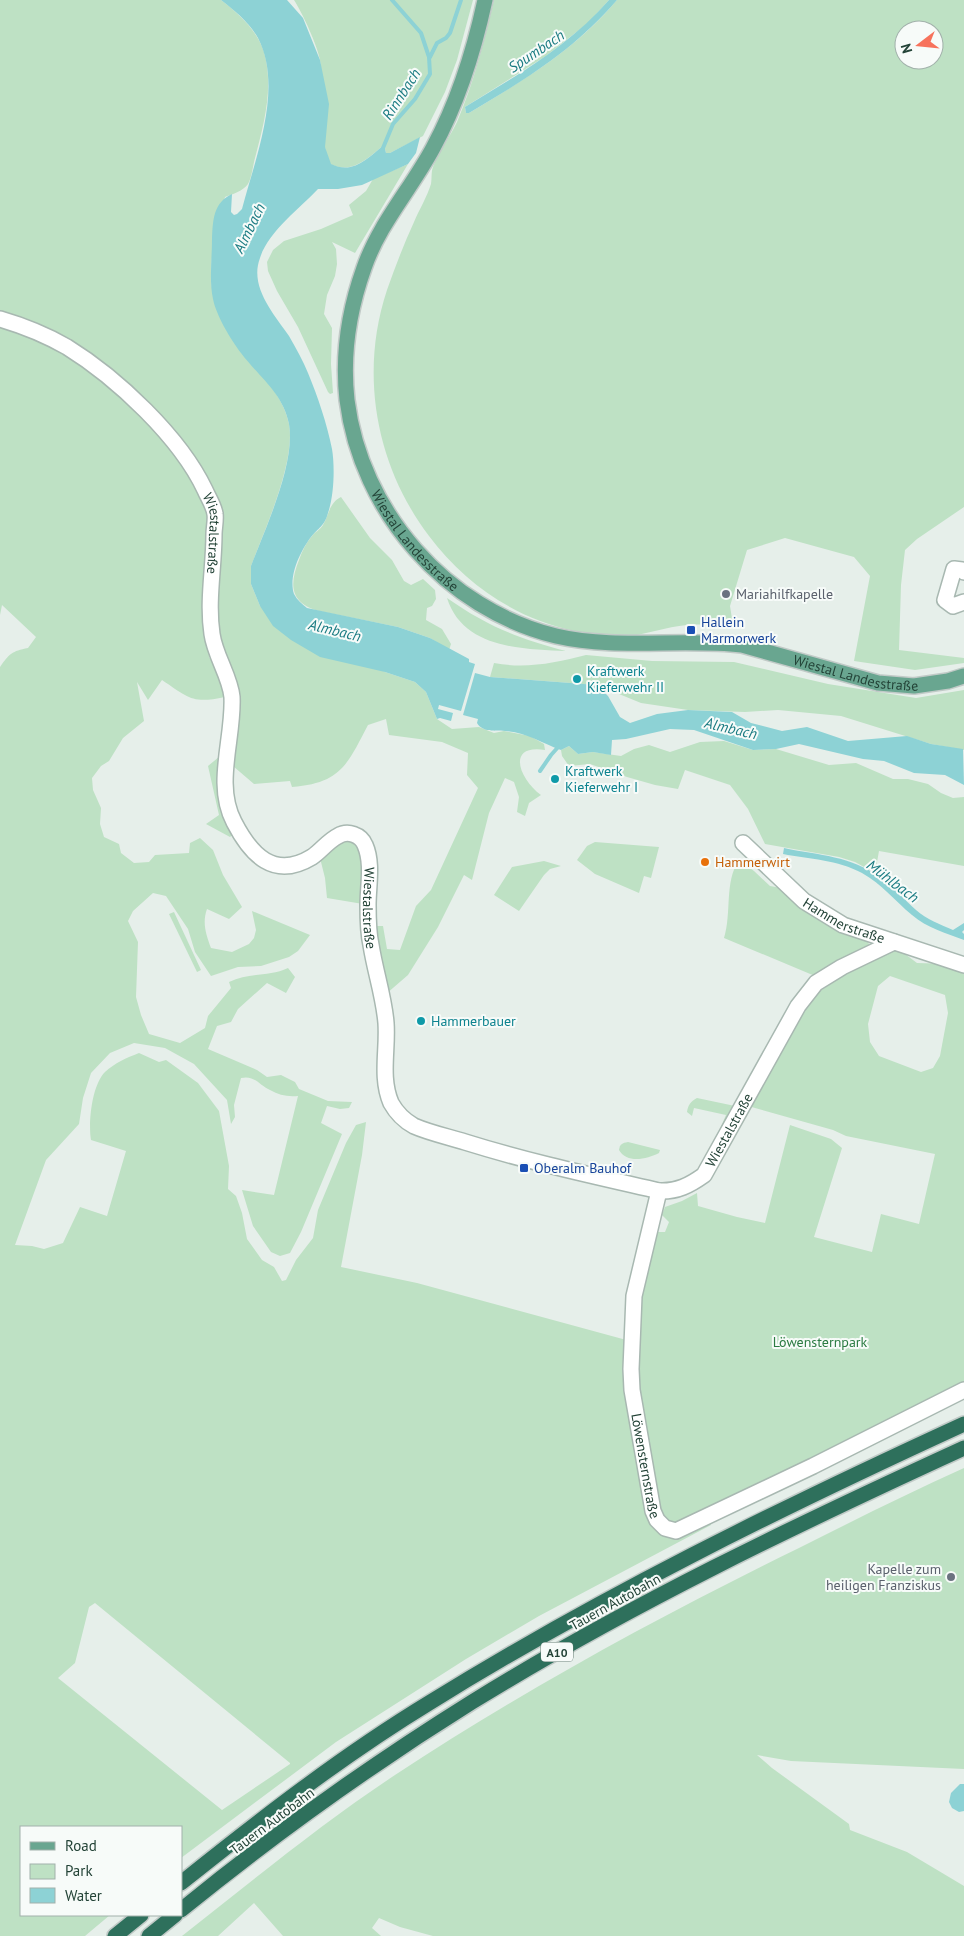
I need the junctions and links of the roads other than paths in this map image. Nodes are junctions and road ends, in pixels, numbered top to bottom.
1 (485, 0) edge
2 (0, 319) edge
3 (964, 572) edge
4 (964, 602) edge
5 (964, 676) edge
6 (743, 843) dead end
7 (894, 942) junction
8 (964, 965) edge
9 (659, 1191) junction
10 (964, 1390) edge
11 (964, 1424) edge
12 (964, 1448) edge
13 (182, 1882) edge
14 (182, 1909) edge
15 (140, 1916) edge
16 (174, 1916) edge
17 (115, 1936) edge
18 (149, 1936) edge

1 - 5 main road, Wiestal Landesstraße
2 - 9 street, Wiestalstraße
3 - 4 street
6 - 7 street, Hammerstraße
7 - 8 street, Hammerstraße
7 - 9 street, Wiestalstraße
9 - 10 street, Löwensternstraße
11 - 13 highway, Tauern Autobahn / A10
12 - 14 highway, Tauern Autobahn / A10
15 - 17 highway
16 - 18 highway

